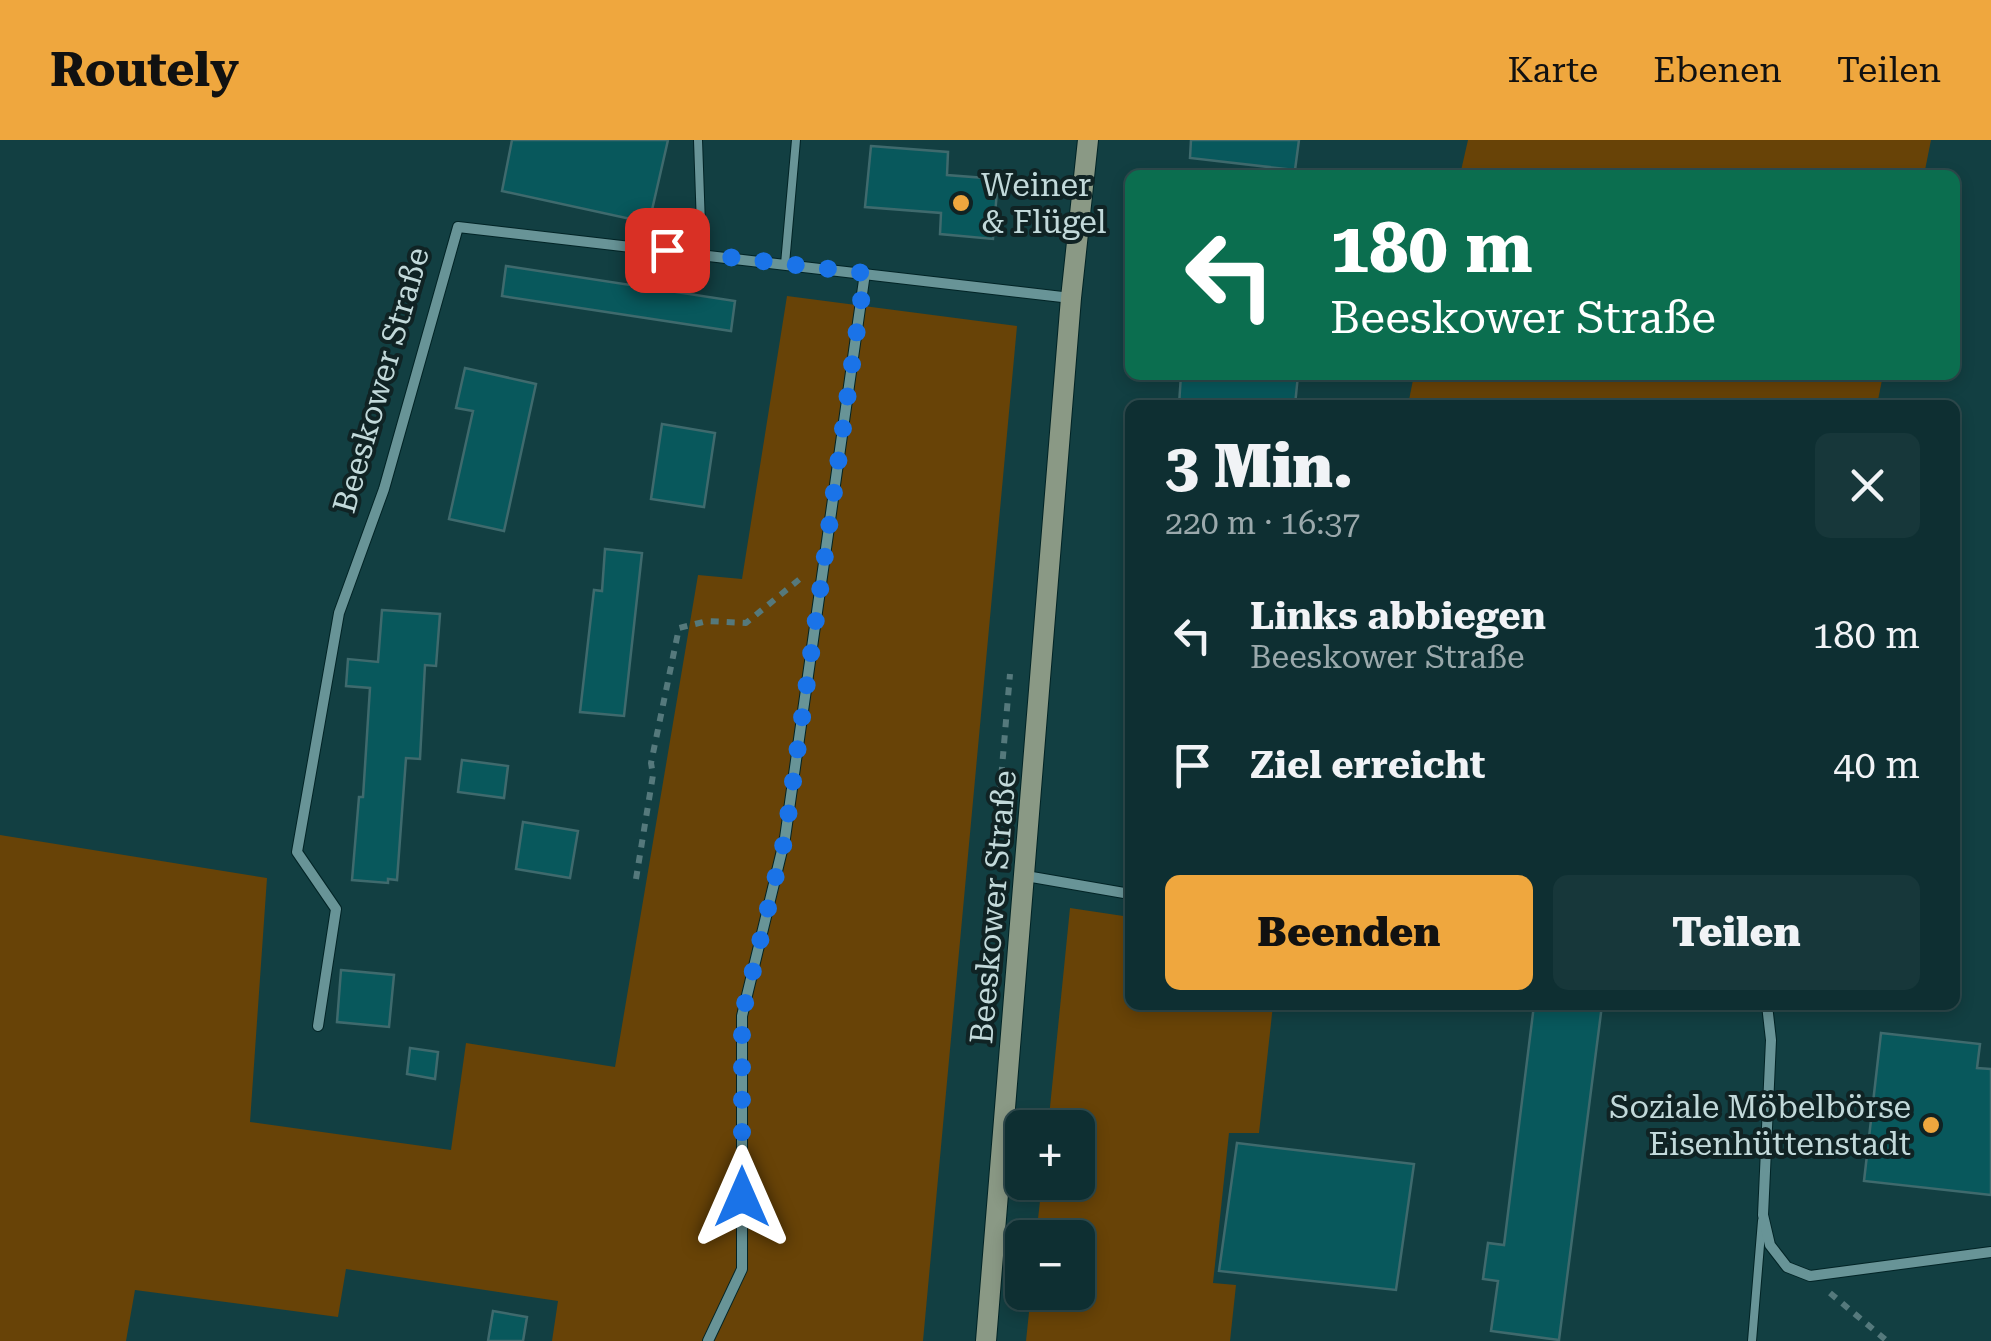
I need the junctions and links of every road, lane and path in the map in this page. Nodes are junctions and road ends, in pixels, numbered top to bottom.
1 (698, 140) edge
2 (796, 140) edge
3 (1088, 140) edge
4 (702, 254) junction
5 (785, 264) junction
6 (865, 273) junction
7 (1071, 298) junction
8 (824, 557) junction
9 (1026, 876) junction
10 (636, 879) dead end
11 (1125, 893) edge
12 (1768, 1010) edge
13 (318, 1026) dead end
14 (1763, 1215) junction
15 (1991, 1252) edge
16 (1810, 1276) junction
17 (708, 1341) edge
18 (986, 1341) edge
19 (1752, 1341) edge
20 (1887, 1341) edge

1 - 4 lane
2 - 5 lane
3 - 7 street, Beeskower Straße
4 - 5 street, Beeskower Straße
4 - 13 street, Beeskower Straße
5 - 6 street, Beeskower Straße
6 - 7 street, Beeskower Straße
6 - 8 street
7 - 9 street, Beeskower Straße
8 - 10 path
8 - 17 street
9 - 11 street
9 - 18 street, Beeskower Straße
12 - 14 street
14 - 16 street
14 - 19 lane
15 - 16 street
16 - 20 path

